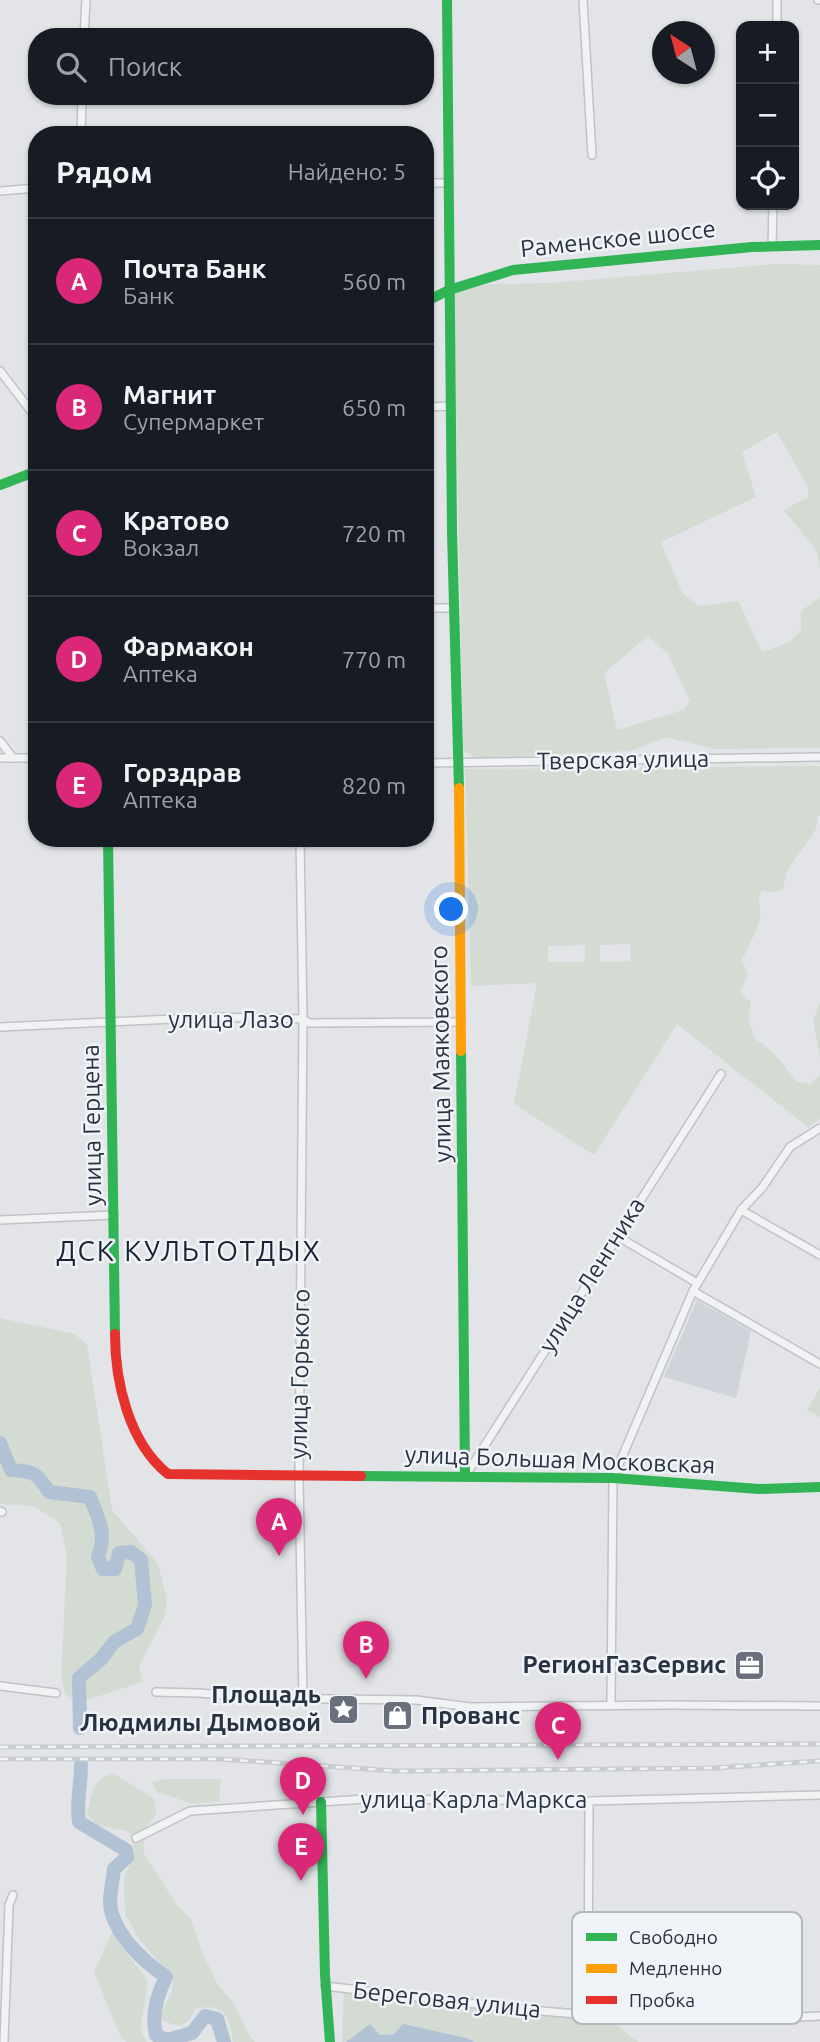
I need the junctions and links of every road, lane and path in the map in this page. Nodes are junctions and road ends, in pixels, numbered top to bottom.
1 (86, 0) edge
2 (447, 0) edge
3 (583, 0) edge
4 (778, 0) edge
5 (777, 21) edge
6 (84, 28) edge
7 (82, 105) edge
8 (81, 126) edge
9 (592, 155) dead end
10 (434, 183) edge
11 (449, 183) junction
12 (28, 189) edge
13 (0, 191) edge
14 (773, 210) edge
15 (820, 245) edge
16 (772, 246) junction
17 (449, 290) junction
18 (434, 298) edge
19 (0, 371) edge
20 (451, 406) junction
21 (28, 407) edge
22 (434, 407) edge
23 (28, 474) edge
24 (0, 485) edge
25 (434, 608) edge
26 (454, 608) junction
27 (0, 741) edge
28 (820, 757) edge
29 (0, 758) edge
30 (13, 758) junction
31 (28, 758) edge
32 (459, 762) junction
33 (434, 763) edge
34 (108, 847) edge
35 (300, 847) edge
36 (303, 1019) junction
37 (112, 1022) junction
38 (461, 1022) junction
39 (0, 1027) edge
40 (721, 1074) dead end
41 (820, 1128) edge
42 (741, 1210) junction
43 (114, 1215) junction
44 (0, 1220) edge
45 (617, 1236) junction
46 (820, 1255) edge
47 (698, 1283) junction
48 (693, 1291) junction
49 (820, 1364) edge
50 (299, 1477) junction
51 (466, 1477) junction
52 (613, 1478) junction
53 (820, 1487) edge
54 (0, 1686) edge
55 (156, 1692) dead end
56 (56, 1693) dead end
57 (303, 1699) junction
58 (611, 1705) junction
59 (820, 1706) edge
60 (820, 1795) edge
61 (589, 1801) junction
62 (321, 1802) junction
63 (136, 1838) dead end
64 (13, 1895) dead end
65 (588, 1912) edge
66 (325, 1986) junction
67 (572, 2014) edge
68 (820, 2017) edge
69 (802, 2018) edge
70 (4, 2042) edge
71 (330, 2042) edge

1 - 6 street
2 - 11 street, улица Маяковского
3 - 9 street
4 - 5 street
7 - 8 street
10 - 11 street
11 - 17 street, улица Маяковского
12 - 13 street
14 - 16 street
15 - 16 street, Раменское шоссе
16 - 17 street, Раменское шоссе
17 - 18 street, Раменское шоссе
17 - 20 street, улица Маяковского
19 - 21 street
20 - 22 street
20 - 26 street, улица Маяковского
23 - 24 street
25 - 26 street
26 - 32 street, улица Маяковского
27 - 30 street
28 - 32 street, Тверская улица
29 - 30 street
30 - 31 street
32 - 33 street, Тверская улица
32 - 38 street, улица Маяковского
34 - 37 street, улица Герцена
35 - 36 street, улица Горького
36 - 37 street, улица Лазо
36 - 38 street, улица Лазо
36 - 50 street, улица Горького
37 - 39 street, улица Лазо
37 - 43 street, улица Герцена
38 - 51 street, улица Маяковского
40 - 45 street, улица Ленгника
41 - 42 street
42 - 46 street
42 - 47 street
43 - 44 street
43 - 50 street, улица Герцена
45 - 47 street
45 - 51 street, улица Ленгника
47 - 48 street
48 - 49 street
48 - 52 street
50 - 51 street, улица Большая Московская
50 - 57 street, улица Горького
51 - 52 street, улица Большая Московская
52 - 53 street, улица Большая Московская
52 - 58 street
54 - 56 street
55 - 57 street
57 - 58 street
58 - 59 street
60 - 61 street, улица Карла Маркса
61 - 62 street, улица Карла Маркса
61 - 65 street
62 - 63 street, улица Карла Маркса
62 - 66 street
64 - 70 street
66 - 67 street, Береговая улица
66 - 71 street
68 - 69 street, Береговая улица

